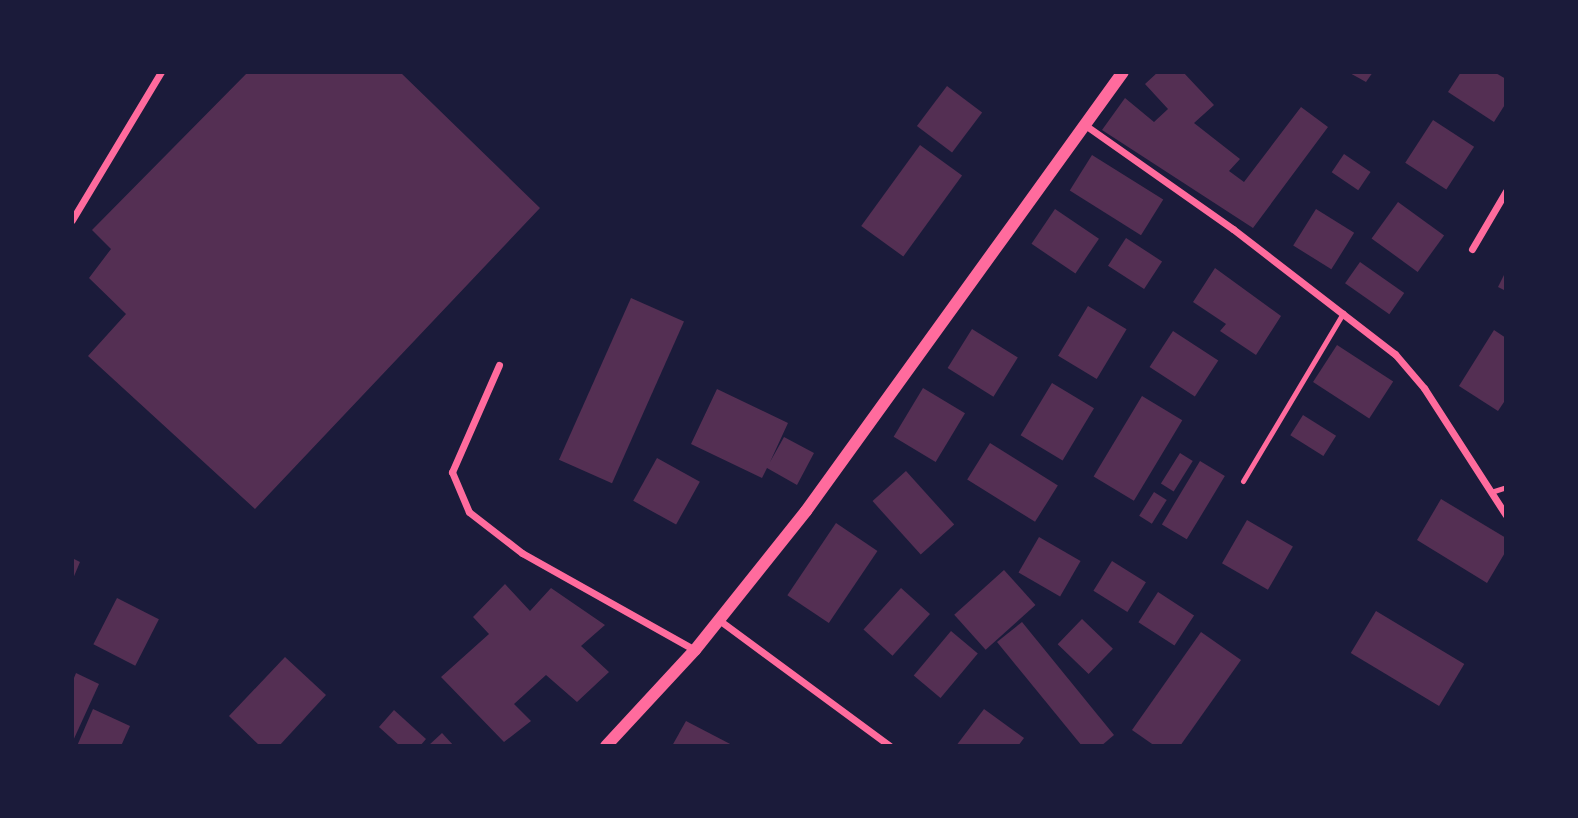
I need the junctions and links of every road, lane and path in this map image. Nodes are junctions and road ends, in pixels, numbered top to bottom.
1 (161, 72) edge
2 (1123, 72) edge
3 (1085, 125) junction
4 (1506, 191) edge
5 (72, 220) edge
6 (1472, 248) dead end
7 (1343, 313) junction
8 (499, 365) dead end
9 (1243, 481) dead end
10 (1506, 487) edge
11 (1491, 492) junction
12 (1506, 515) edge
13 (719, 620) junction
14 (695, 649) junction
15 (606, 746) edge
16 (890, 746) edge

1 - 5 street
2 - 3 street
3 - 7 street
3 - 13 street
4 - 6 street
7 - 9 lane
7 - 11 street
8 - 14 street
10 - 11 lane
11 - 12 street
13 - 14 street
13 - 16 street
14 - 15 street

